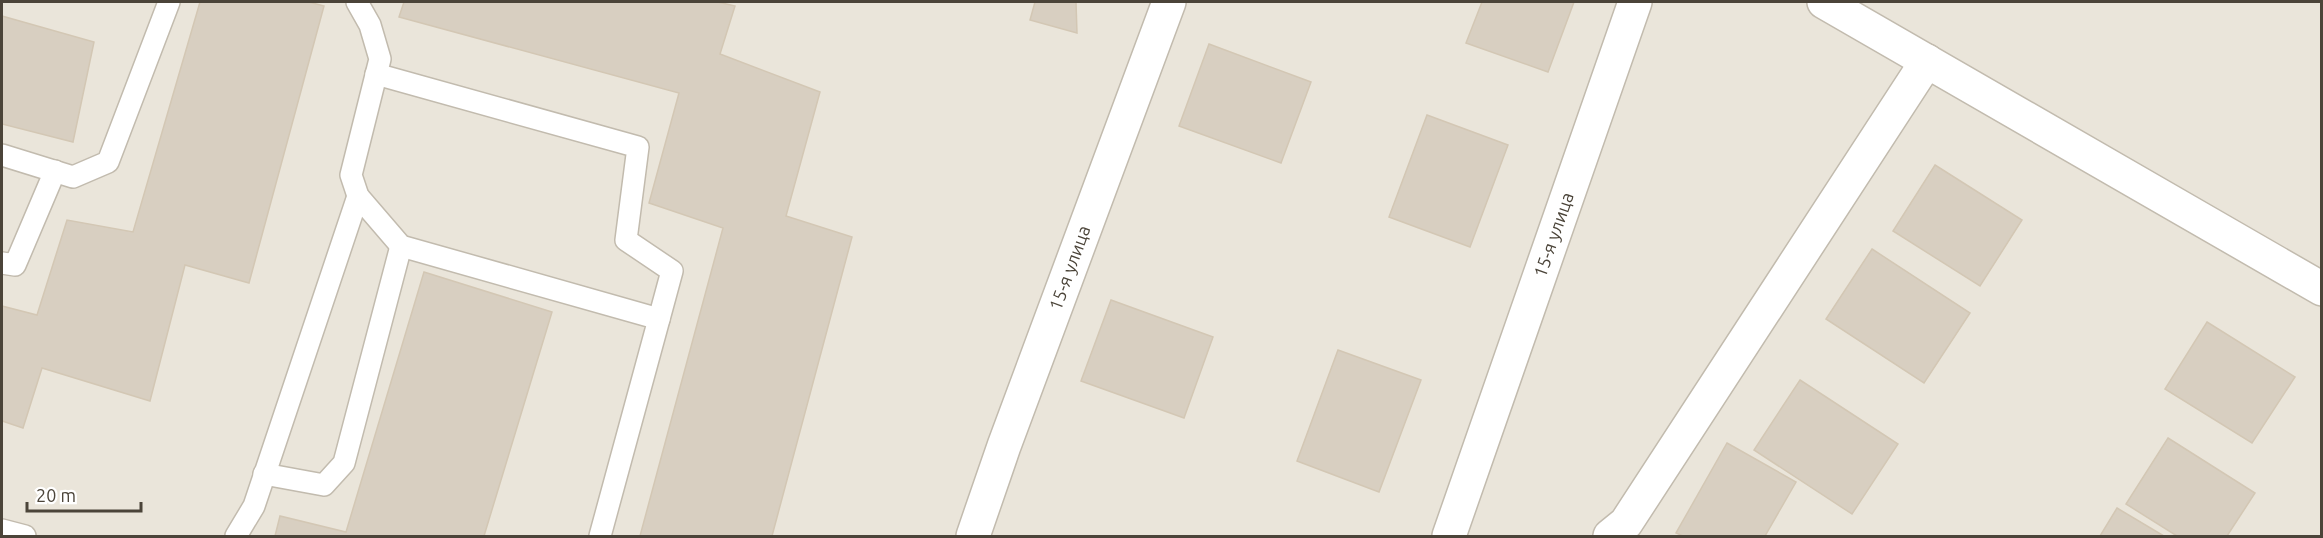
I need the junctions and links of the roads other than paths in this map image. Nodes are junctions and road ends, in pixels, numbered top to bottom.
1 (169, 2) edge
2 (357, 2) edge
3 (1169, 2) edge
4 (1635, 2) edge
5 (1824, 2) edge
6 (1927, 61) junction
7 (376, 74) junction
8 (2, 155) edge
9 (55, 171) junction
10 (358, 196) junction
11 (401, 246) junction
12 (2, 263) edge
13 (2322, 289) edge
14 (659, 319) junction
15 (264, 474) junction
16 (2, 530) edge
17 (25, 537) edge
18 (236, 537) edge
19 (600, 537) edge
20 (973, 537) edge
21 (1449, 537) edge
22 (1610, 537) edge

1 - 9 lane
2 - 7 lane
3 - 20 street, 15-я улица
4 - 21 street, 15-я улица
5 - 6 street
6 - 13 street
6 - 22 street
7 - 10 lane
7 - 14 lane
8 - 9 lane
9 - 12 lane
10 - 11 lane
10 - 15 lane
11 - 14 lane
11 - 15 lane
14 - 19 lane
15 - 18 lane
16 - 17 lane

